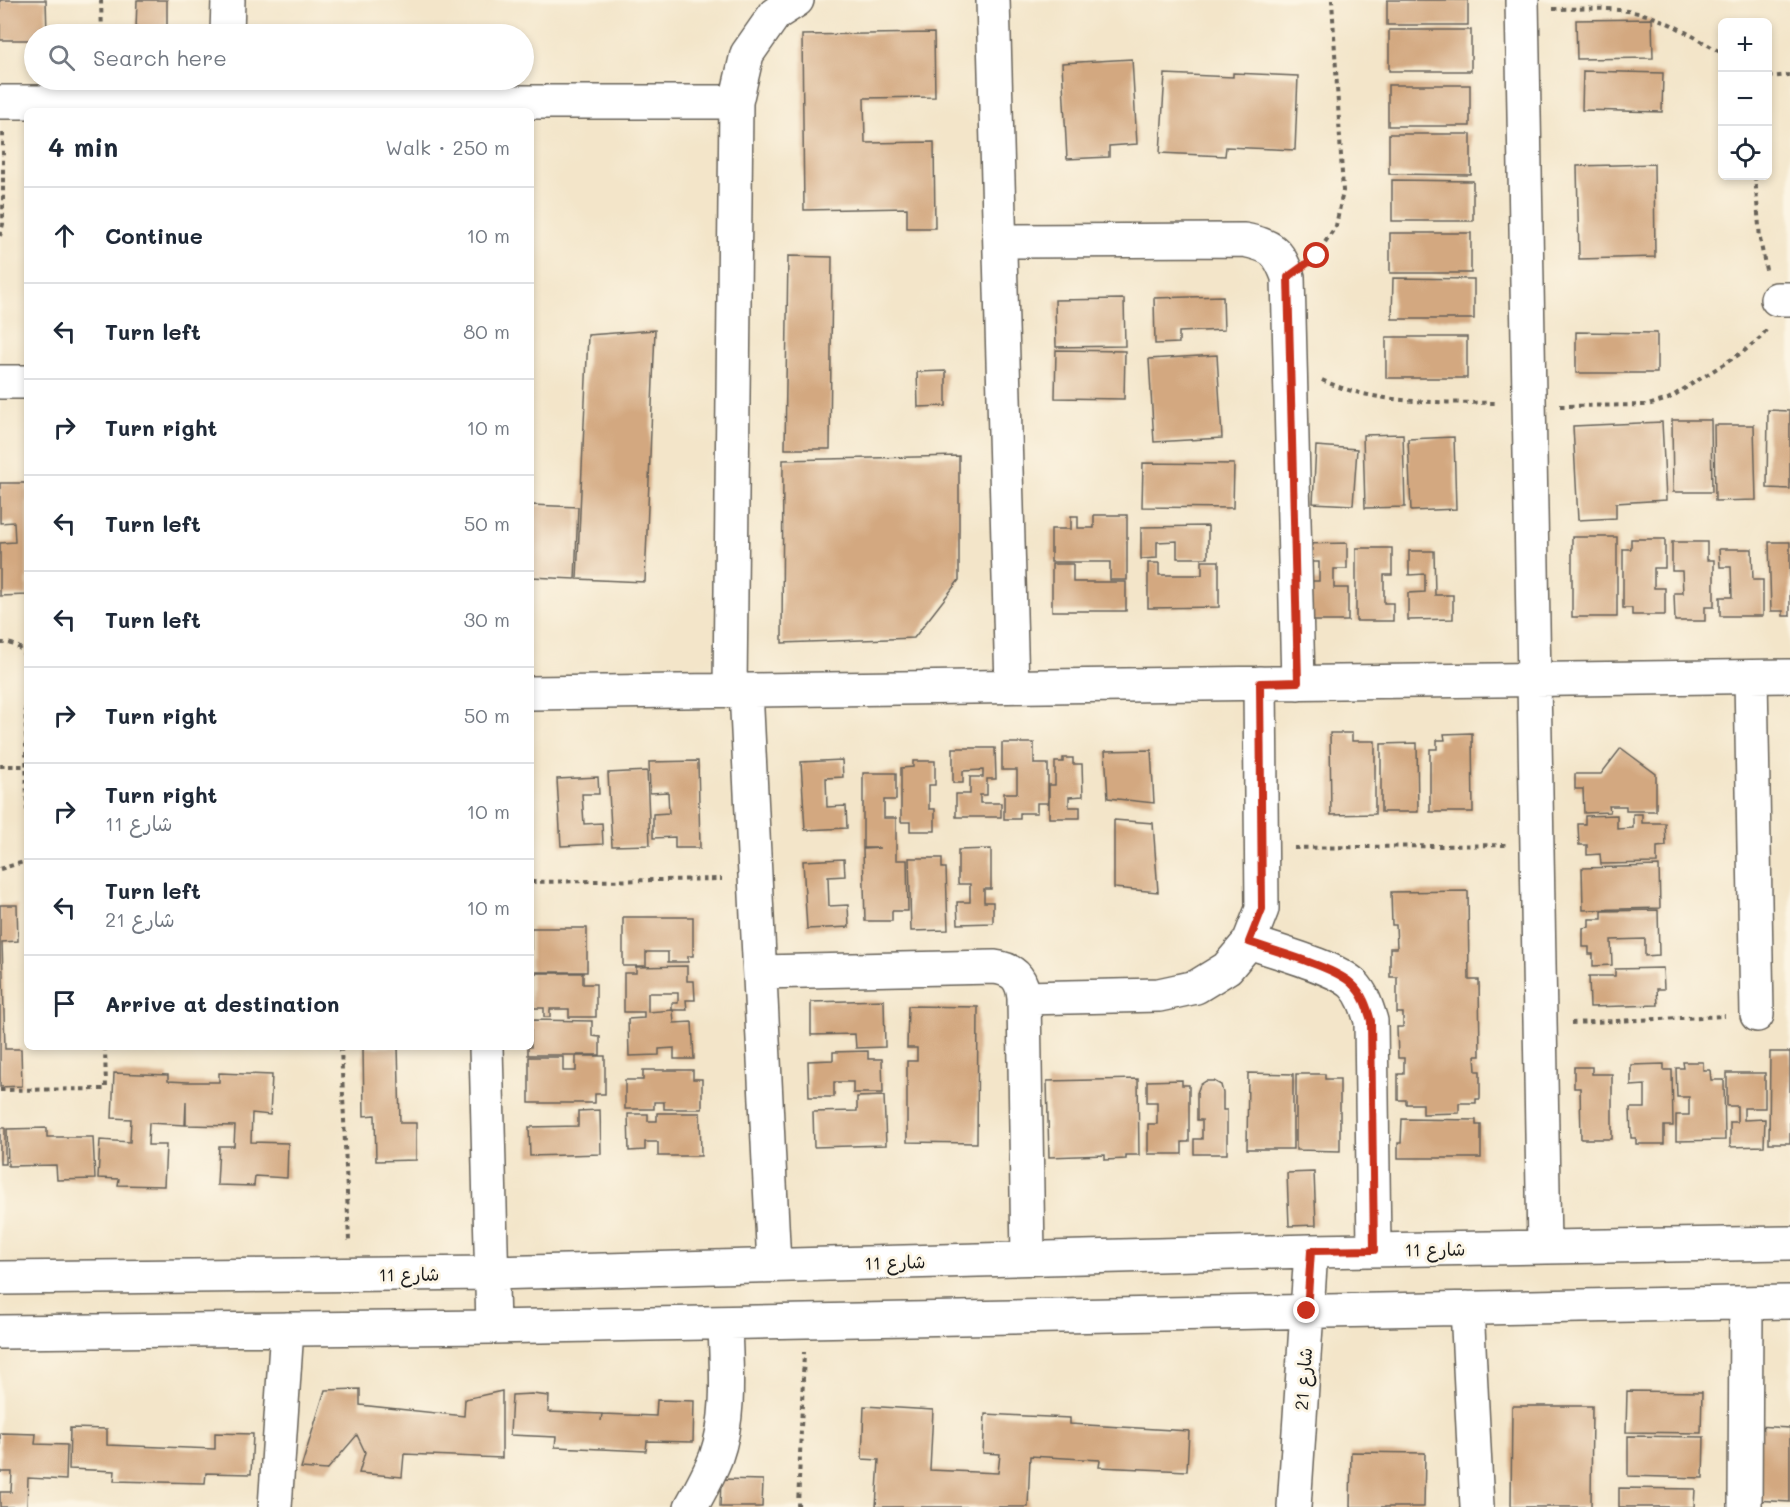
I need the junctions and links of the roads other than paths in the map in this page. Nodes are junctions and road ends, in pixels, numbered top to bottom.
1 (228, 0) edge
2 (797, 0) edge
3 (993, 0) edge
4 (1522, 5) edge
5 (227, 24) edge
6 (227, 97) edge
7 (2, 102) edge
8 (736, 102) junction
9 (1000, 241) junction
10 (0, 381) edge
11 (24, 382) edge
12 (1790, 676) edge
13 (1751, 677) junction
14 (1534, 679) junction
15 (1298, 682) junction
16 (1260, 683) junction
17 (1012, 686) junction
18 (738, 690) junction
19 (534, 693) edge
20 (1249, 942) junction
21 (760, 972) junction
22 (1024, 998) junction
23 (1757, 1015) road end
24 (486, 1050) edge
25 (1790, 1243) edge
26 (1544, 1247) junction
27 (1374, 1250) junction
28 (1311, 1251) junction
29 (1028, 1258) junction
30 (774, 1265) junction
31 (492, 1273) junction
32 (0, 1278) edge
33 (1790, 1302) edge
34 (1746, 1303) junction
35 (1467, 1308) junction
36 (1307, 1311) junction
37 (725, 1323) junction
38 (493, 1327) junction
39 (286, 1329) junction
40 (0, 1332) edge
41 (275, 1507) edge
42 (691, 1507) edge
43 (1294, 1507) edge
44 (1477, 1507) edge
45 (1744, 1507) edge

1 - 5 street
2 - 8 street
3 - 9 street
4 - 14 street
6 - 7 street
6 - 8 street
8 - 18 street
9 - 15 street
9 - 17 street
10 - 11 street
12 - 13 street
13 - 14 street
13 - 23 street
14 - 15 street
14 - 26 street
15 - 16 street
16 - 17 street
16 - 20 street
17 - 18 street
18 - 19 street
18 - 21 street
20 - 22 street
20 - 27 street
21 - 22 street
21 - 30 street
22 - 29 street
24 - 31 street
25 - 26 street, شارع 11
26 - 27 street, شارع 11
27 - 28 street, شارع 11
28 - 29 street, شارع 11
28 - 36 street, شارع 21
29 - 30 street, شارع 11
30 - 31 street, شارع 11
31 - 32 street, شارع 11
31 - 38 street
33 - 34 street
34 - 35 street
34 - 45 street
35 - 36 street
35 - 44 street
36 - 37 street
36 - 43 street, شارع 21
37 - 38 street
37 - 42 street
38 - 39 street
39 - 40 street
39 - 41 street

